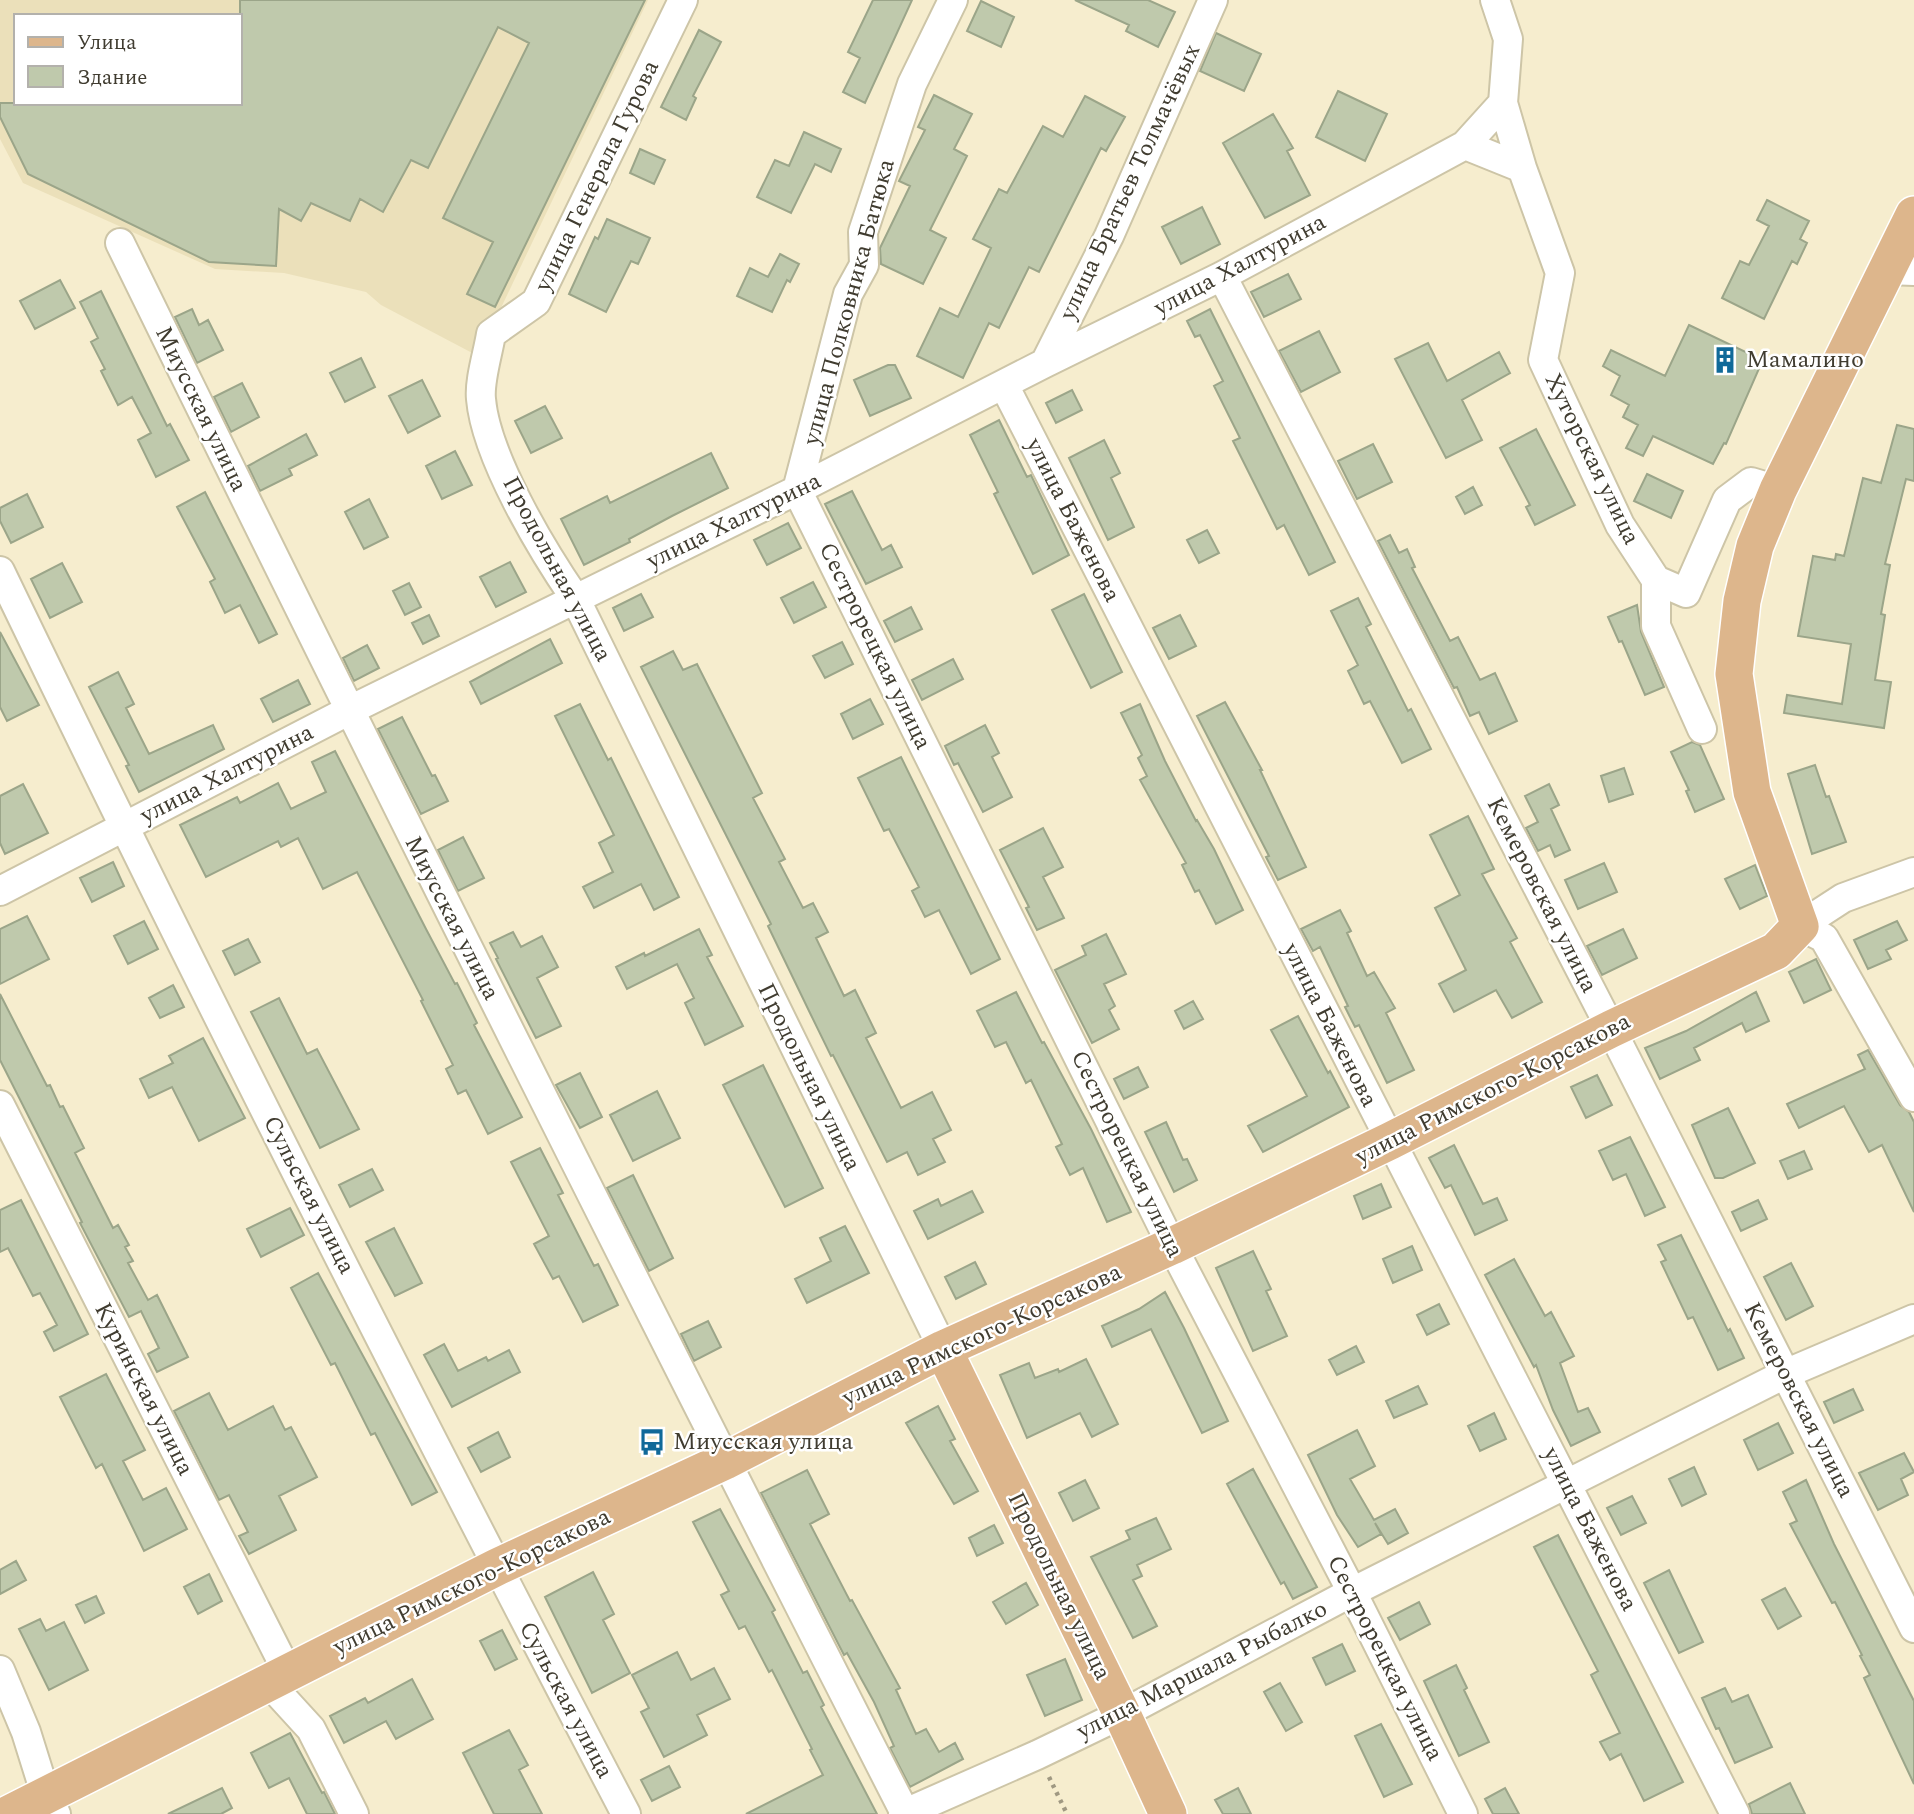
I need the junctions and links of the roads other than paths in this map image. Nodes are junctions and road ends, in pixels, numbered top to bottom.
1 (683, 0) edge
2 (953, 0) edge
3 (1213, 0) edge
4 (1495, 0) edge
5 (1503, 103) junction
6 (1465, 145) junction
7 (1522, 168) junction
8 (1914, 215) edge
9 (120, 243) dead end
10 (1900, 271) edge
11 (1222, 276) junction
12 (491, 334) joint
13 (1045, 363) junction
14 (1004, 385) junction
15 (1778, 489) junction
16 (797, 490) junction
17 (0, 571) edge
18 (1656, 580) junction
19 (575, 598) junction
20 (348, 711) junction
21 (1702, 729) dead end
22 (123, 827) junction
23 (1914, 872) edge
24 (0, 891) edge
25 (1800, 926) junction
26 (1611, 1029) junction
27 (1914, 1097) edge
28 (0, 1105) edge
29 (1390, 1141) junction
30 (1172, 1246) junction
31 (1914, 1320) edge
32 (943, 1349) junction
33 (1785, 1374) junction
34 (725, 1461) junction
35 (1567, 1485) junction
36 (497, 1567) junction
37 (1352, 1592) junction
38 (1914, 1628) edge
39 (0, 1670) edge
40 (280, 1677) junction
41 (1122, 1714) junction
42 (51, 1805) edge
43 (904, 1813) edge
44 (9, 1814) edge
45 (354, 1814) edge
46 (626, 1814) edge
47 (1168, 1814) edge
48 (1463, 1814) edge
49 (1735, 1814) edge

1 - 12 street, улица Генерала Гурова
2 - 16 street, улица Полковника Батюка
3 - 13 street, улица Братьев Толмачёвых
4 - 5 street
5 - 6 street, улица Халтурина
5 - 7 street, Хуторская улица
6 - 7 street
6 - 11 street, улица Халтурина
7 - 18 street, Хуторская улица
8 - 10 main road
9 - 20 street, Миусская улица
10 - 15 main road
11 - 13 street, улица Халтурина
11 - 26 street, Кемеровская улица
12 - 19 street, Продольная улица
13 - 14 street, улица Халтурина
14 - 16 street, улица Халтурина
14 - 29 street, улица Баженова
15 - 18 street
15 - 25 main road
16 - 19 street, улица Халтурина
16 - 30 street, Сестрорецкая улица
17 - 22 street, Сульская улица
18 - 21 street
19 - 20 street, улица Халтурина
19 - 32 street, Продольная улица
20 - 22 street, улица Халтурина
20 - 34 street, Миусская улица
22 - 24 street, улица Халтурина
22 - 36 street, Сульская улица
23 - 25 street, улица Римского-Корсакова
25 - 26 main road, улица Римского-Корсакова
25 - 27 street
26 - 29 main road, улица Римского-Корсакова
26 - 33 street, Кемеровская улица
28 - 40 street, Куринская улица
29 - 30 main road, улица Римского-Корсакова
29 - 35 street, улица Баженова
30 - 32 main road, улица Римского-Корсакова
30 - 37 street, Сестрорецкая улица
31 - 33 street, улица Маршала Рыбалко
32 - 34 main road, улица Римского-Корсакова
32 - 41 main road, Продольная улица
33 - 35 street, улица Маршала Рыбалко
33 - 38 street, Кемеровская улица
34 - 36 main road, улица Римского-Корсакова
34 - 43 street, Миусская улица
35 - 37 street, улица Маршала Рыбалко
35 - 49 street, улица Баженова
36 - 40 main road, улица Римского-Корсакова
36 - 46 street, Сульская улица
37 - 41 street, улица Маршала Рыбалко
37 - 48 street, Сестрорецкая улица
39 - 42 street
40 - 42 main road, улица Римского-Корсакова
40 - 45 street, Куринская улица
41 - 43 street, улица Маршала Рыбалко
41 - 47 main road, Продольная улица
42 - 44 main road, улица Римского-Корсакова

